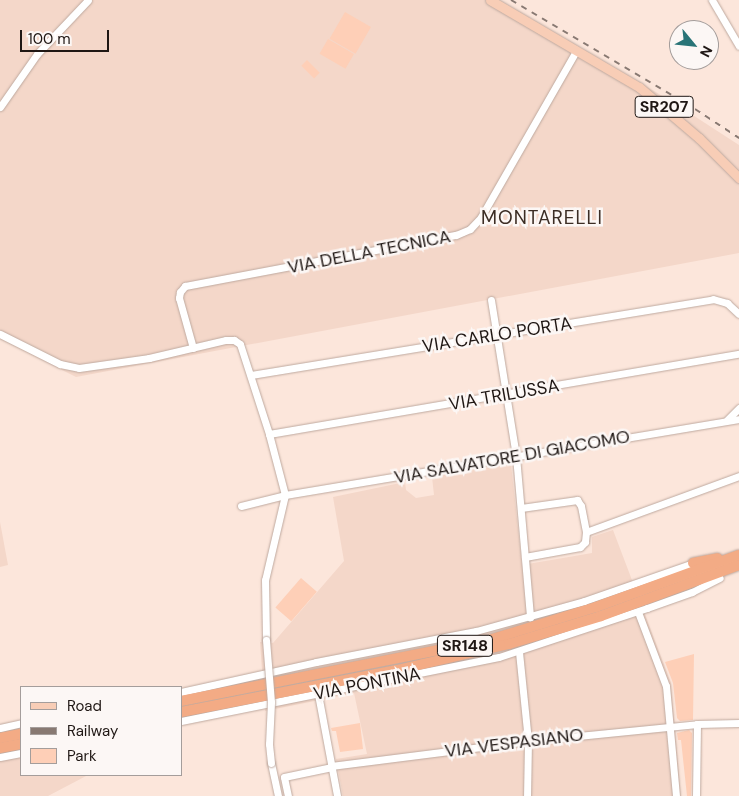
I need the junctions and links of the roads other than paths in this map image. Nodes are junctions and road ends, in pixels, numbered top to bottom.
1 (88, 0) edge
2 (490, 0) edge
3 (712, 0) edge
4 (739, 46) edge
5 (576, 51) junction
6 (0, 106) edge
7 (739, 178) edge
8 (491, 300) dead end
9 (739, 314) edge
10 (0, 334) edge
11 (497, 336) junction
12 (193, 348) junction
13 (739, 354) edge
14 (251, 375) junction
15 (506, 395) junction
16 (739, 408) edge
17 (739, 418) edge
18 (727, 420) junction
19 (269, 434) junction
20 (516, 456) junction
21 (739, 476) edge
22 (285, 495) junction
23 (241, 506) dead end
24 (521, 508) junction
25 (586, 532) junction
26 (739, 555) edge
27 (525, 557) junction
28 (693, 563) joint
29 (739, 566) edge
30 (720, 578) joint
31 (638, 612) junction
32 (530, 617) junction
33 (519, 652) junction
34 (182, 692) edge
35 (318, 694) junction
36 (182, 701) edge
37 (182, 712) edge
38 (182, 721) edge
39 (20, 723) edge
40 (739, 723) edge
41 (696, 724) junction
42 (670, 726) junction
43 (0, 728) edge
44 (0, 736) edge
45 (20, 737) edge
46 (528, 741) junction
47 (0, 748) edge
48 (20, 753) edge
49 (0, 757) edge
50 (332, 767) junction
51 (278, 796) edge
52 (288, 796) edge
53 (337, 796) edge
54 (527, 796) edge
55 (676, 796) edge
56 (696, 796) edge

1 - 6 street
2 - 5 main road, SR207
3 - 4 street
5 - 7 main road, SR207
5 - 12 street, VIA DELLA TECNICA
8 - 11 street
9 - 11 street, VIA CARLO PORTA
10 - 12 street
11 - 14 street, VIA CARLO PORTA
11 - 15 street
12 - 14 street
13 - 15 street, VIA TRILUSSA
14 - 19 street
15 - 19 street, VIA TRILUSSA
15 - 20 street
16 - 18 street
17 - 18 street, VIA SALVATORE DI GIACOMO
18 - 20 street, VIA SALVATORE DI GIACOMO
19 - 22 street
20 - 22 street, VIA SALVATORE DI GIACOMO
20 - 24 street
21 - 25 street
22 - 23 street, VIA SALVATORE DI GIACOMO
22 - 51 street, bridge
24 - 25 street
24 - 27 street
25 - 27 street
26 - 28 highway
26 - 36 highway, SR148
27 - 32 street
28 - 32 street, VIA PONTINA
29 - 30 highway
29 - 37 highway, SR148
30 - 31 street, VIA PONTINA
31 - 33 street, VIA PONTINA
31 - 42 street
32 - 34 street, VIA PONTINA
33 - 35 street, VIA PONTINA
33 - 46 street
35 - 38 street, VIA PONTINA
35 - 50 street
39 - 43 street
40 - 41 street, VIA VESPASIANO
41 - 42 street, VIA VESPASIANO
41 - 56 street
42 - 46 street, VIA VESPASIANO
42 - 55 street
44 - 45 highway
45 - 47 highway
46 - 50 street, VIA VESPASIANO
46 - 54 street
48 - 49 street
50 - 52 street, VIA VESPASIANO
50 - 53 street

